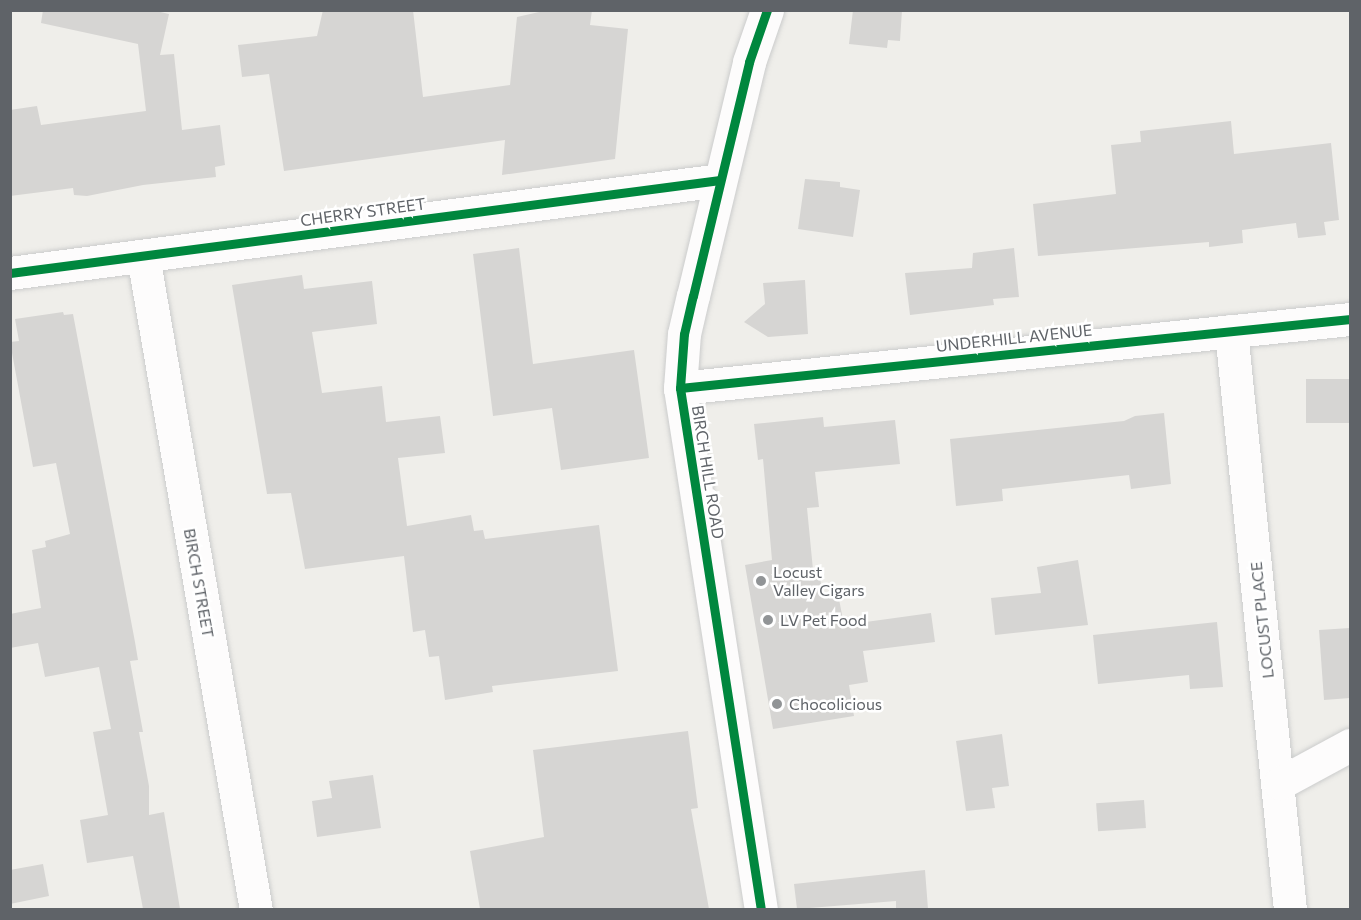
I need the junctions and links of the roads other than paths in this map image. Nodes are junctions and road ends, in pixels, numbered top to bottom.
1 (767, 10) edge
2 (720, 180) junction
3 (143, 256) junction
4 (10, 273) edge
5 (1350, 319) edge
6 (1232, 331) junction
7 (680, 388) junction
8 (1350, 746) edge
9 (1280, 783) junction
10 (256, 909) edge
11 (761, 909) edge
12 (1290, 909) edge

1 - 2 street, BIRCH HILL ROAD
2 - 3 street, CHERRY STREET
2 - 7 street, BIRCH HILL ROAD
3 - 4 street, CHERRY STREET
3 - 10 street, BIRCH STREET
5 - 6 street, UNDERHILL AVENUE
6 - 7 street, UNDERHILL AVENUE
6 - 9 street, LOCUST PLACE
7 - 11 street, BIRCH HILL ROAD
8 - 9 street
9 - 12 street, LOCUST PLACE

